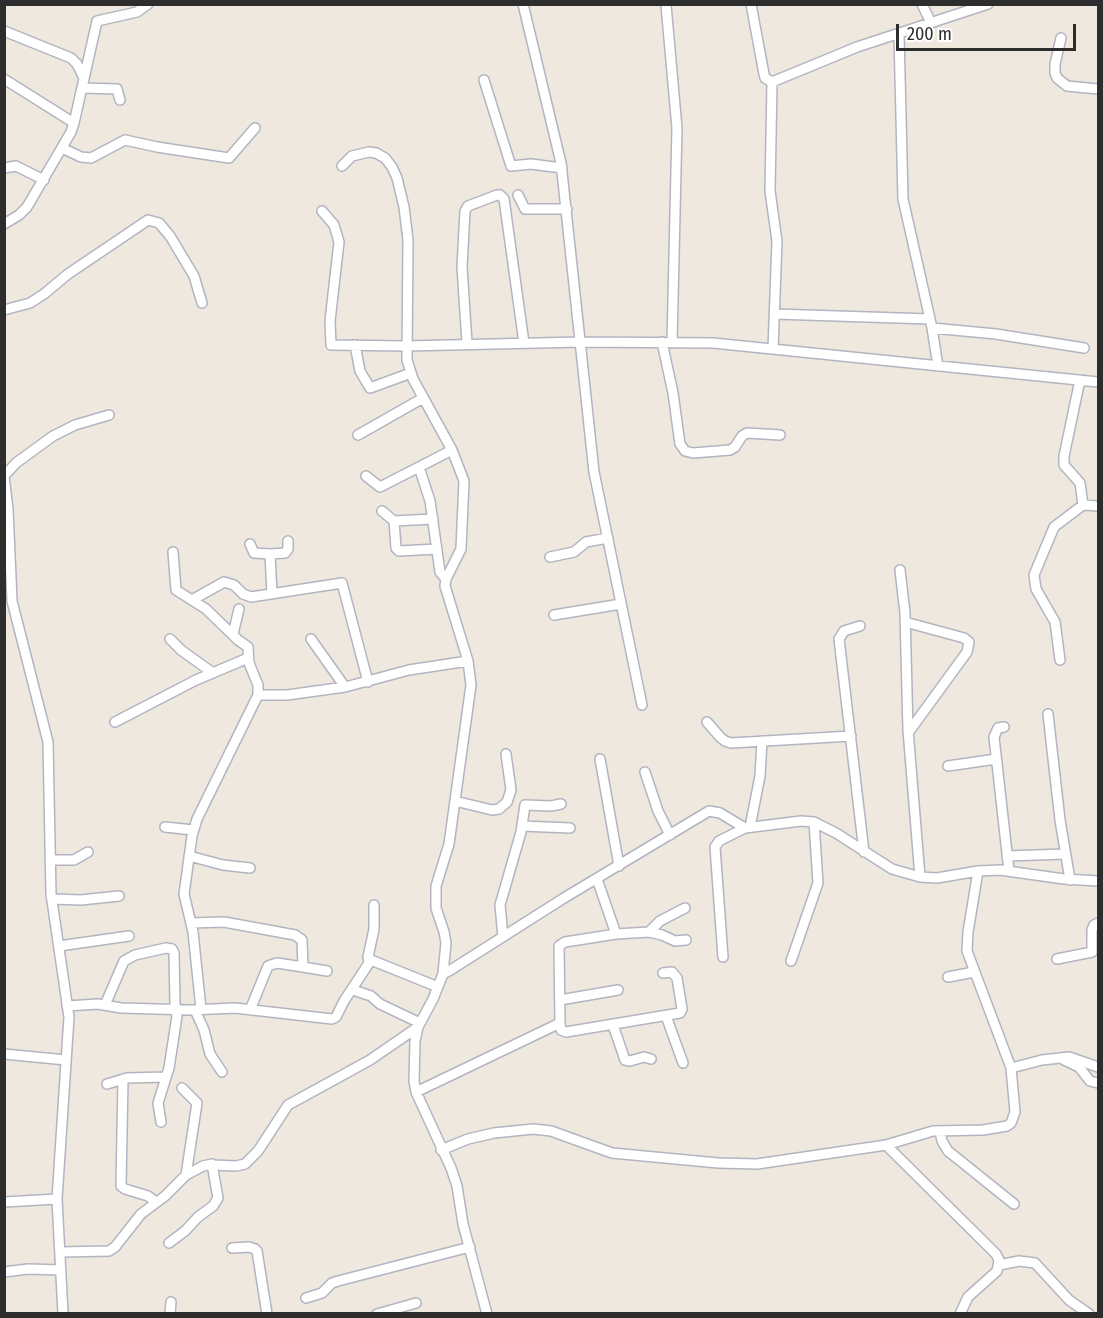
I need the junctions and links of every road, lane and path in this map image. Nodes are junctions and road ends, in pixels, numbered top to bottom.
1 (148, 4) edge
2 (523, 4) edge
3 (751, 4) edge
4 (922, 4) edge
5 (988, 4) edge
6 (666, 5) edge
7 (931, 23) junction
8 (4, 31) edge
9 (898, 35) junction
10 (1061, 38) dead end
11 (4, 79) edge
12 (484, 80) dead end
13 (772, 82) junction
14 (83, 83) junction
15 (1098, 89) edge
16 (120, 100) dead end
17 (74, 123) junction
18 (255, 128) dead end
19 (62, 148) junction
20 (342, 166) dead end
21 (4, 168) edge
22 (562, 168) junction
23 (44, 180) junction
24 (518, 195) dead end
25 (567, 209) junction
26 (322, 211) dead end
27 (4, 224) edge
28 (202, 303) dead end
29 (4, 310) edge
30 (775, 315) junction
31 (931, 324) junction
32 (581, 342) junction
33 (667, 342) junction
34 (524, 343) junction
35 (467, 344) junction
36 (356, 345) junction
37 (406, 346) junction
38 (1084, 348) dead end
39 (773, 349) junction
40 (938, 366) junction
41 (411, 373) junction
42 (1080, 380) junction
43 (1098, 382) edge
44 (423, 398) junction
45 (109, 415) dead end
46 (358, 435) dead end
47 (780, 435) dead end
48 (452, 450) junction
49 (419, 467) junction
50 (366, 476) dead end
51 (1083, 505) junction
52 (1098, 506) edge
53 (382, 511) dead end
54 (433, 519) junction
55 (394, 521) junction
56 (608, 538) junction
57 (288, 540) dead end
58 (250, 544) dead end
59 (437, 549) junction
60 (173, 552) dead end
61 (270, 554) junction
62 (550, 557) dead end
63 (900, 570) dead end
64 (446, 579) junction
65 (272, 594) junction
66 (192, 600) junction
67 (621, 604) junction
68 (239, 609) dead end
69 (554, 615) dead end
70 (905, 622) junction
71 (860, 626) dead end
72 (233, 634) junction
73 (170, 639) dead end
74 (311, 639) dead end
75 (248, 658) junction
76 (1060, 660) dead end
77 (468, 661) junction
78 (213, 673) junction
79 (368, 682) junction
80 (345, 687) junction
81 (258, 694) junction
82 (642, 705) dead end
83 (1048, 714) dead end
84 (115, 722) dead end
85 (708, 722) dead end
86 (1004, 727) dead end
87 (908, 734) junction
88 (850, 736) junction
89 (762, 741) junction
90 (506, 754) dead end
91 (600, 759) dead end
92 (996, 759) junction
93 (948, 766) dead end
94 (645, 772) dead end
95 (454, 801) junction
96 (561, 804) dead end
97 (814, 822) junction
98 (522, 826) junction
99 (165, 827) dead end
100 (748, 827) junction
101 (570, 828) dead end
102 (194, 830) junction
103 (670, 836) junction
104 (88, 852) dead end
105 (864, 852) junction
106 (1065, 854) junction
107 (189, 856) junction
108 (1007, 856) junction
109 (50, 860) junction
110 (619, 866) junction
111 (250, 868) dead end
112 (978, 871) junction
113 (1009, 871) junction
114 (920, 877) junction
115 (597, 879) junction
116 (1070, 880) junction
117 (1098, 881) edge
118 (119, 896) dead end
119 (51, 899) junction
120 (374, 905) dead end
121 (685, 908) dead end
122 (191, 923) junction
123 (1098, 923) edge
124 (649, 933) junction
125 (616, 934) junction
126 (129, 936) dead end
127 (503, 937) junction
128 (686, 940) dead end
129 (58, 946) junction
130 (723, 957) dead end
131 (1056, 959) dead end
132 (791, 961) dead end
133 (369, 962) junction
134 (303, 967) junction
135 (327, 971) dead end
136 (974, 972) junction
137 (663, 973) dead end
138 (443, 974) junction
139 (948, 977) dead end
140 (438, 987) junction
141 (352, 990) junction
142 (618, 990) dead end
143 (560, 1000) junction
144 (105, 1005) junction
145 (68, 1006) junction
146 (176, 1010) junction
147 (198, 1010) junction
148 (250, 1010) junction
149 (666, 1016) junction
150 (560, 1023) junction
151 (419, 1025) junction
152 (613, 1025) junction
153 (4, 1054) edge
154 (1059, 1057) junction
155 (651, 1059) dead end
156 (66, 1060) junction
157 (682, 1063) dead end
158 (1098, 1067) edge
159 (1011, 1068) junction
160 (222, 1072) dead end
161 (166, 1077) junction
162 (123, 1079) junction
163 (1098, 1083) edge
164 (107, 1084) dead end
165 (182, 1088) dead end
166 (416, 1092) junction
167 (161, 1122) dead end
168 (940, 1131) junction
169 (886, 1144) junction
170 (441, 1150) junction
171 (213, 1165) junction
172 (186, 1175) junction
173 (57, 1199) junction
174 (4, 1202) edge
175 (156, 1202) junction
176 (1014, 1204) dead end
177 (169, 1243) dead end
178 (470, 1247) junction
179 (232, 1248) dead end
180 (60, 1252) junction
181 (999, 1265) junction
182 (61, 1270) junction
183 (4, 1272) edge
184 (306, 1298) dead end
185 (171, 1302) dead end
186 (416, 1303) dead end
187 (63, 1314) edge
188 (170, 1314) edge
189 (267, 1314) edge
190 (377, 1314) edge
191 (487, 1314) edge
192 (960, 1314) edge
193 (1089, 1314) edge

1 - 14 street
2 - 22 street
3 - 13 street
4 - 7 street
5 - 7 street
6 - 33 street
7 - 9 street
8 - 14 street
9 - 13 street
9 - 31 street
10 - 15 street
11 - 17 street
12 - 22 street
13 - 30 street
14 - 16 street
14 - 17 street
17 - 19 street
18 - 19 street
19 - 23 street
20 - 37 street
21 - 23 street
22 - 25 street
23 - 27 street
24 - 25 street
25 - 32 street
26 - 36 street
28 - 29 street
30 - 31 street
30 - 39 street
31 - 38 street
31 - 40 street
32 - 33 street
32 - 34 street
32 - 56 street
33 - 39 street
33 - 47 street
34 - 35 street
34 - 35 street
35 - 37 street
36 - 37 street
36 - 41 street
37 - 41 street
39 - 40 street
40 - 42 street
41 - 44 street
42 - 43 street
42 - 51 street
44 - 46 street
44 - 48 street
45 - 109 street
48 - 49 street
48 - 64 street
49 - 50 street
49 - 54 street
51 - 52 street
51 - 76 street
53 - 55 street
54 - 55 street
54 - 59 street
55 - 59 street
56 - 62 street
56 - 67 street
57 - 61 street
58 - 61 street
59 - 64 street
60 - 66 street
61 - 65 street
63 - 70 street
64 - 77 street
65 - 66 street
65 - 79 street
66 - 72 street
67 - 69 street
67 - 82 street
68 - 72 street
70 - 87 street
70 - 87 street
71 - 88 street
72 - 75 street
73 - 78 street
74 - 80 street
75 - 78 street
75 - 81 street
77 - 79 street
77 - 95 street
78 - 84 street
79 - 80 street
80 - 81 street
81 - 102 street
83 - 106 street
85 - 89 street
86 - 92 street
87 - 114 street
88 - 89 street
88 - 105 street
89 - 100 street
90 - 95 street
91 - 110 street
92 - 93 street
92 - 108 street
94 - 103 street
95 - 138 street
96 - 98 street
97 - 100 street
97 - 105 street
97 - 132 street
98 - 101 street
98 - 127 street
99 - 102 street
100 - 103 street
100 - 130 street
102 - 107 street
103 - 110 street
104 - 109 street
105 - 114 street
106 - 108 street
106 - 116 street
107 - 111 street
107 - 122 street
108 - 113 street
109 - 119 street
110 - 115 street
112 - 113 street
112 - 114 street
112 - 136 street
113 - 116 street
115 - 125 street
115 - 127 street
116 - 117 street
118 - 119 street
119 - 129 street
120 - 133 street
121 - 124 street
122 - 134 street
122 - 147 street
123 - 131 street
124 - 125 street
124 - 128 street
125 - 143 street
126 - 129 street
127 - 138 street
129 - 145 street
133 - 140 street
133 - 141 street
134 - 135 street
134 - 148 street
136 - 139 street
136 - 159 street
137 - 149 street
138 - 140 street
140 - 151 street
141 - 148 street
141 - 151 street
142 - 143 street
143 - 150 street
144 - 145 street
144 - 146 street
144 - 146 street
145 - 156 street
146 - 147 street
146 - 161 street
147 - 148 street
147 - 160 street
149 - 152 street
149 - 157 street
150 - 152 street
150 - 166 street
151 - 166 street
151 - 171 street
152 - 155 street
153 - 156 street
154 - 158 street
154 - 159 street
154 - 163 street
156 - 173 street
159 - 168 street
161 - 162 street
161 - 167 street
162 - 164 street
162 - 175 street
165 - 172 street
166 - 170 street
168 - 169 street
168 - 176 street
169 - 170 street
169 - 181 street
170 - 178 street
171 - 172 street
171 - 177 street
172 - 175 street
173 - 174 street
173 - 180 street
175 - 180 street
178 - 184 street
178 - 191 street
179 - 189 street
180 - 182 street
181 - 192 street
181 - 193 street
182 - 183 street
182 - 187 street
185 - 188 street
186 - 190 street

